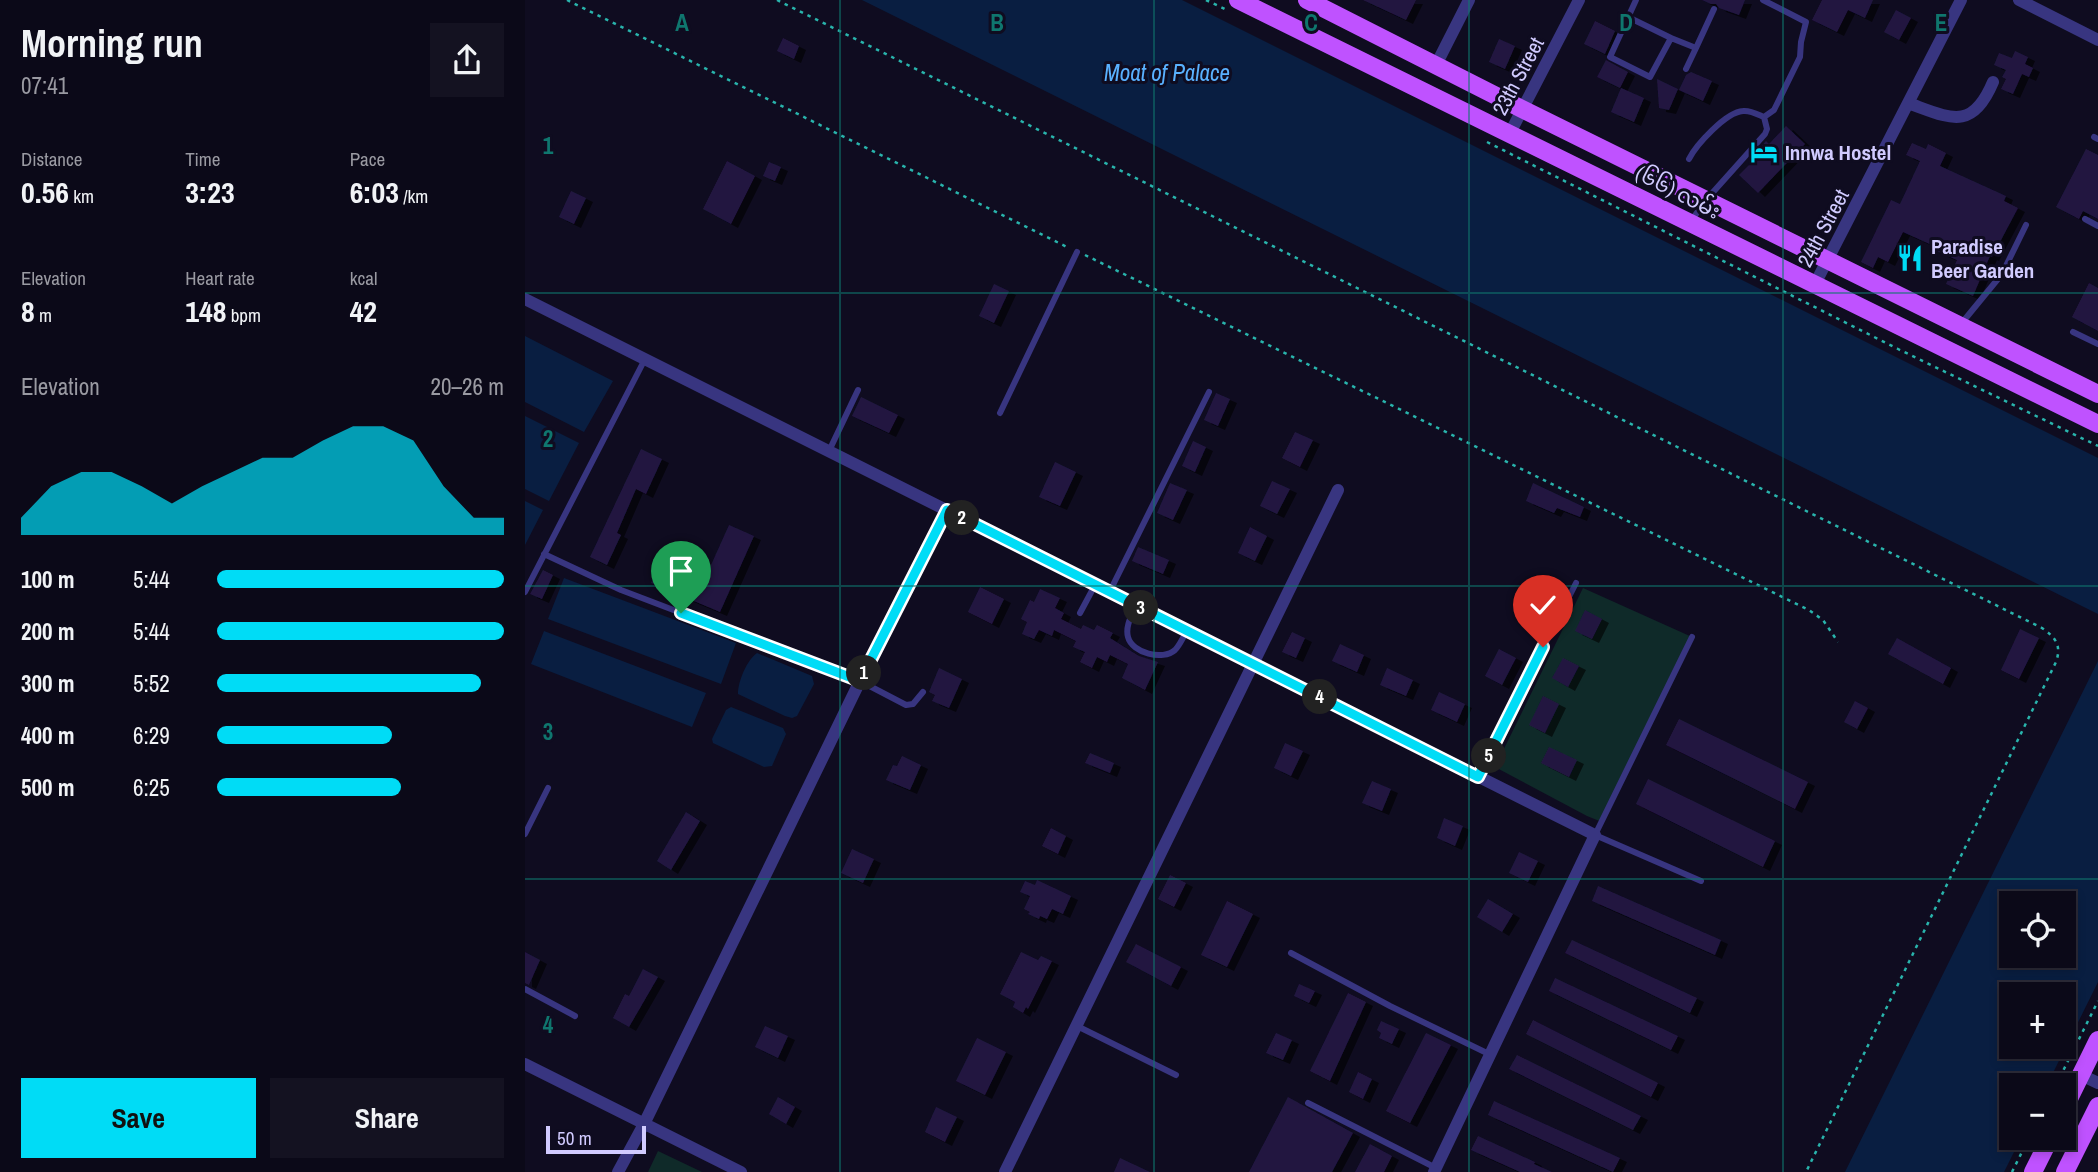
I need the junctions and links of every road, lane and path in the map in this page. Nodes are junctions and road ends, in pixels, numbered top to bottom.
1 (567, 0) edge
2 (777, 0) edge
3 (1206, 0) edge
4 (1307, 0) edge
5 (1469, 0) edge
6 (1579, 0) edge
7 (1636, 0) edge
8 (1763, 0) edge
9 (1961, 0) edge
10 (2019, 0) edge
11 (1235, 6) edge
12 (1714, 9) dead end
13 (1628, 17) junction
14 (1671, 37) junction
15 (2098, 40) edge
16 (1696, 48) junction
17 (1436, 65) junction
18 (1686, 69) dead end
19 (1993, 82) dead end
20 (1908, 103) junction
21 (1522, 109) junction
22 (1764, 117) junction
23 (1510, 133) junction
24 (1478, 137) dead end
25 (1689, 159) dead end
26 (1706, 200) junction
27 (2085, 219) dead end
28 (1689, 223) junction
29 (2026, 225) dead end
30 (2098, 226) edge
31 (1077, 251) junction
32 (1829, 260) junction
33 (1814, 286) junction
34 (525, 299) edge
35 (1960, 325) junction
36 (2073, 332) dead end
37 (2098, 344) edge
38 (645, 359) junction
39 (858, 390) dead end
40 (1209, 392) dead end
41 (2098, 394) edge
42 (1000, 414) dead end
43 (2098, 424) edge
44 (2098, 446) edge
45 (829, 451) junction
46 (1338, 490) dead end
47 (947, 510) junction
48 (544, 554) junction
49 (1576, 583) dead end
50 (1095, 584) junction
51 (525, 592) edge
52 (1109, 592) junction
53 (1136, 605) junction
54 (1080, 613) dead end
55 (1187, 631) junction
56 (1692, 637) dead end
57 (1838, 642) dead end
58 (1252, 663) junction
59 (860, 681) junction
60 (923, 692) dead end
61 (1478, 777) junction
62 (548, 788) dead end
63 (525, 834) edge
64 (1595, 835) junction
65 (1701, 881) dead end
66 (1291, 953) dead end
67 (525, 989) edge
68 (2098, 1001) edge
69 (575, 1016) dead end
70 (1077, 1026) junction
71 (2098, 1040) edge
72 (1491, 1055) junction
73 (525, 1064) edge
74 (2062, 1073) edge
75 (1176, 1075) dead end
76 (2081, 1075) junction
77 (2098, 1083) edge
78 (2076, 1085) edge
79 (1308, 1103) dead end
80 (2098, 1106) edge
81 (644, 1124) junction
82 (2023, 1150) edge
83 (2044, 1150) edge
84 (1435, 1170) edge
85 (618, 1172) edge
86 (741, 1172) edge
87 (1005, 1172) edge
88 (1806, 1172) edge
89 (2012, 1172) edge
90 (2033, 1172) edge
91 (2065, 1172) edge

1 - 31 path
2 - 88 path
3 - 11 path
4 - 17 main road, (၆၆) လမ်း
5 - 17 street
6 - 21 street, 23th Street
7 - 13 lane
8 - 22 lane
9 - 20 street, 24th Street
10 - 15 street
11 - 23 main road, (၆၆) လမ်း
12 - 16 lane
13 - 14 lane
13 - 14 lane
14 - 16 lane
16 - 18 lane
17 - 21 main road, (၆၆) လမ်း
19 - 20 street
20 - 32 street, 24th Street
21 - 23 street, 23th Street
21 - 26 main road, (၆၆) လမ်း
22 - 25 lane
22 - 26 lane
23 - 28 main road, (၆၆) လမ်း
24 - 44 path
26 - 28 lane
26 - 32 main road, (၆၆) လမ်း
27 - 30 lane
28 - 33 main road, (၆၆) လမ်း
29 - 35 lane
31 - 42 lane
31 - 57 path
32 - 33 street, 24th Street
32 - 35 main road, (၆၆) လမ်း
33 - 43 main road, (၆၆) လမ်း
34 - 38 street
35 - 41 main road, (၆၆) လမ်း
36 - 37 lane
38 - 45 street
38 - 48 lane
39 - 45 lane
40 - 52 lane
45 - 47 street
46 - 58 street
47 - 50 street
47 - 59 street
48 - 51 lane
48 - 59 lane
49 - 61 lane
50 - 52 street
50 - 54 lane
52 - 53 street
53 - 55 street
53 - 55 lane
55 - 58 street
56 - 64 lane
58 - 61 street
58 - 70 street
59 - 60 lane
59 - 81 street
61 - 64 street
62 - 63 lane
64 - 65 lane
64 - 72 street
66 - 72 lane
67 - 69 lane
68 - 74 path
70 - 75 lane
70 - 87 street
71 - 76 main road
72 - 84 street
73 - 81 street
76 - 77 street
76 - 78 main road
79 - 84 lane
80 - 91 main road
81 - 85 street
81 - 86 street
82 - 89 path
83 - 90 main road

